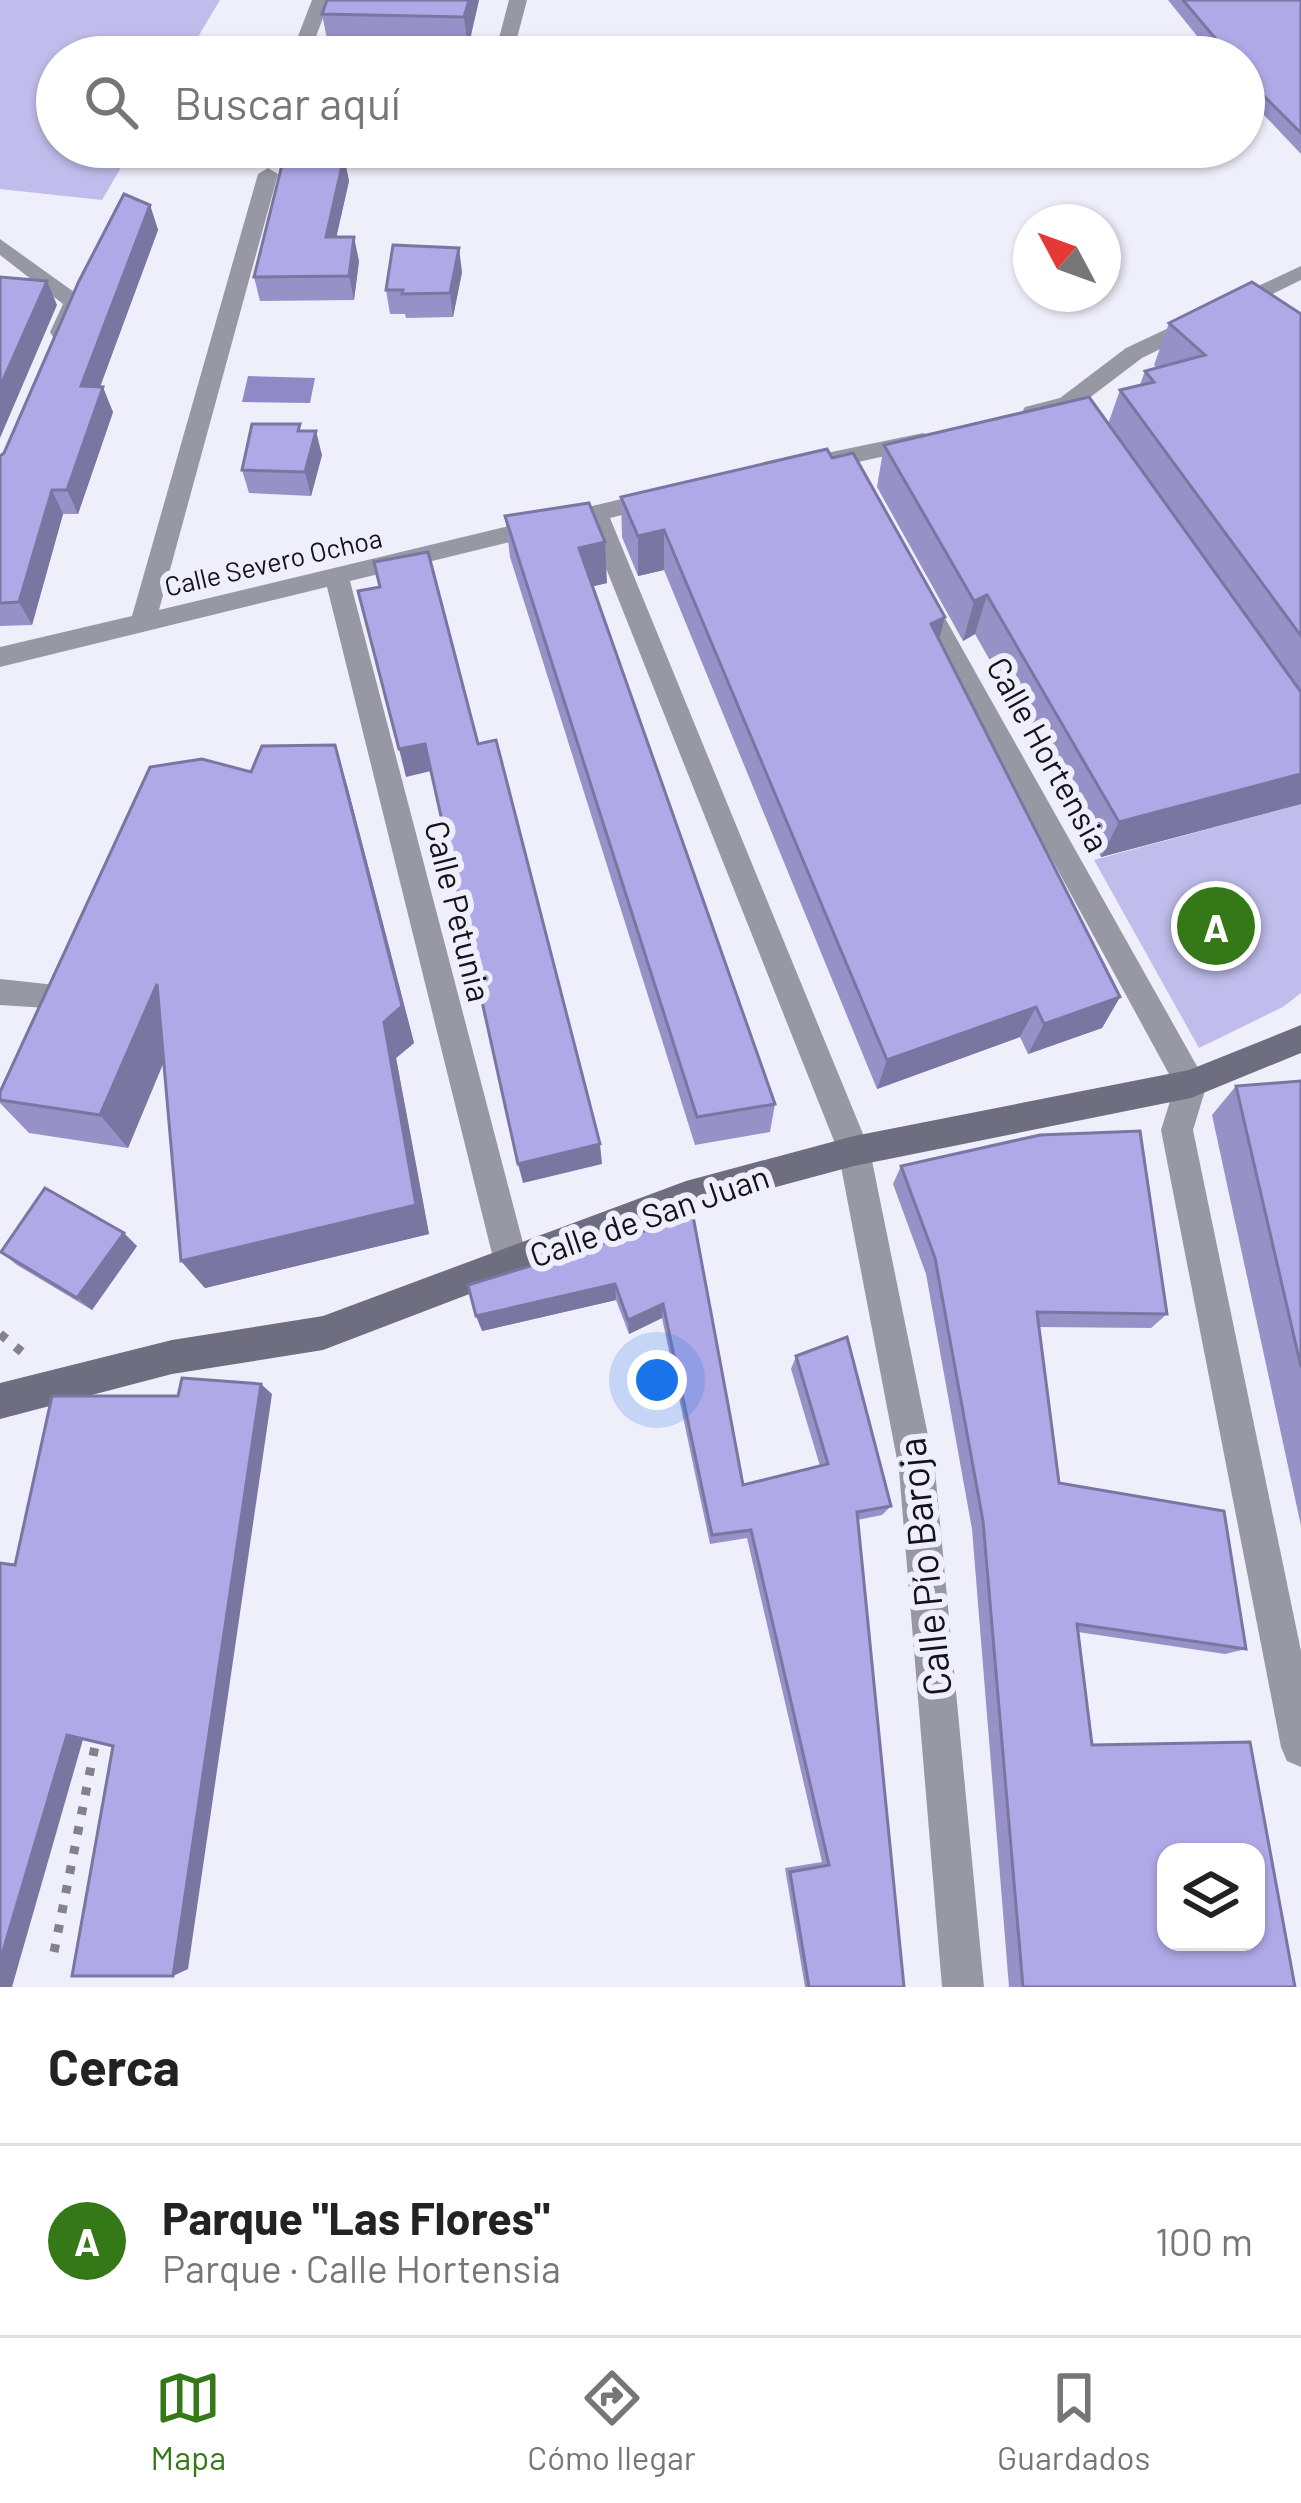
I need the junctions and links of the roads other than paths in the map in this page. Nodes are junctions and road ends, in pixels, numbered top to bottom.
1 (321, 0) edge
2 (518, 0) edge
3 (307, 36) edge
4 (509, 36) edge
5 (268, 174) dead end
6 (0, 245) edge
7 (1301, 272) edge
8 (56, 345) edge
9 (1004, 421) edge
10 (942, 437) edge
11 (792, 467) edge
12 (681, 493) edge
13 (596, 514) junction
14 (338, 578) junction
15 (912, 581) edge
16 (143, 621) junction
17 (0, 657) edge
18 (0, 992) edge
19 (62, 996) edge
20 (1301, 1039) edge
21 (1191, 1084) junction
22 (854, 1151) junction
23 (512, 1262) junction
24 (0, 1401) edge
25 (1301, 1747) edge
26 (963, 1987) edge

1 - 3 street
2 - 4 street
5 - 16 street
6 - 8 street
7 - 9 street
10 - 11 street
12 - 13 street, Calle Severo Ochoa
13 - 14 street, Calle Severo Ochoa
13 - 22 street, Calle Pío Baroja
14 - 16 street, Calle Severo Ochoa
14 - 23 street, Calle Petunia
15 - 21 street, Calle Hortensia
16 - 17 street, Calle Severo Ochoa
18 - 19 street
20 - 21 street, Calle de San Juan
21 - 22 street, Calle de San Juan
21 - 25 street
22 - 23 street, Calle de San Juan
22 - 26 street, Calle Pío Baroja
23 - 24 street, Calle de San Juan

